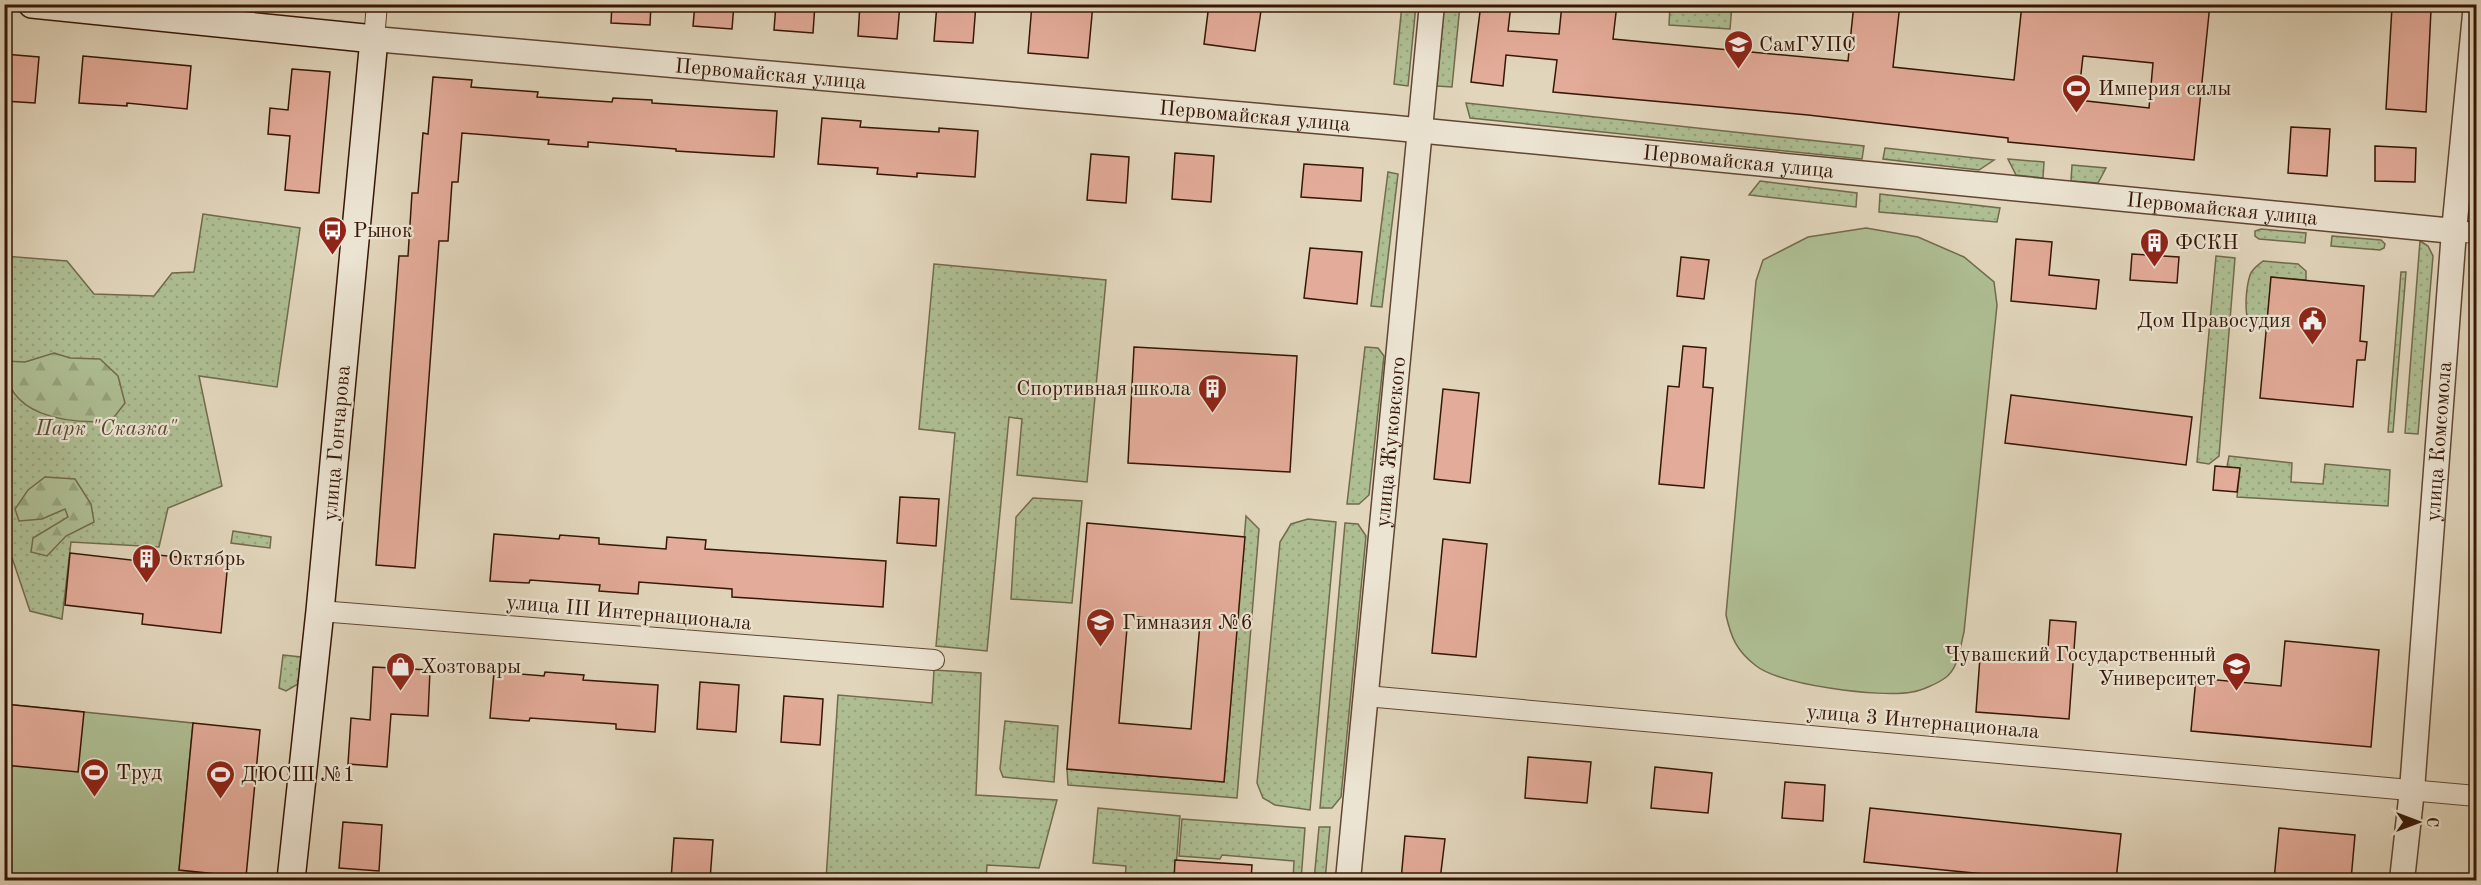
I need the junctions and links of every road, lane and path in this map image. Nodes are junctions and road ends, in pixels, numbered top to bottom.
1 (32, 4) edge
2 (377, 4) edge
3 (1432, 4) edge
4 (2476, 4) edge
5 (374, 39) junction
6 (1421, 130) junction
7 (2465, 232) edge
8 (320, 611) junction
9 (934, 660) dead end
10 (1366, 696) junction
11 (2412, 790) junction
12 (2476, 796) edge
13 (291, 880) edge
14 (1348, 880) edge
15 (2402, 880) edge

1 - 5 main road, Первомайская улица
2 - 5 street, улица Гончарова
3 - 6 street, улица Жуковского
4 - 7 street, улица Комсомола
5 - 6 street, Первомайская улица
5 - 8 main road, улица Гончарова
6 - 7 street, Первомайская улица
6 - 10 street, улица Жуковского
7 - 11 street, улица Комсомола
8 - 9 street, улица III Интернационала
8 - 13 main road, улица Гончарова
10 - 11 street, улица 3 Интернационала
10 - 14 street, улица Жуковского
11 - 12 street, улица 3 Интернационала
11 - 15 street, улица Комсомола

